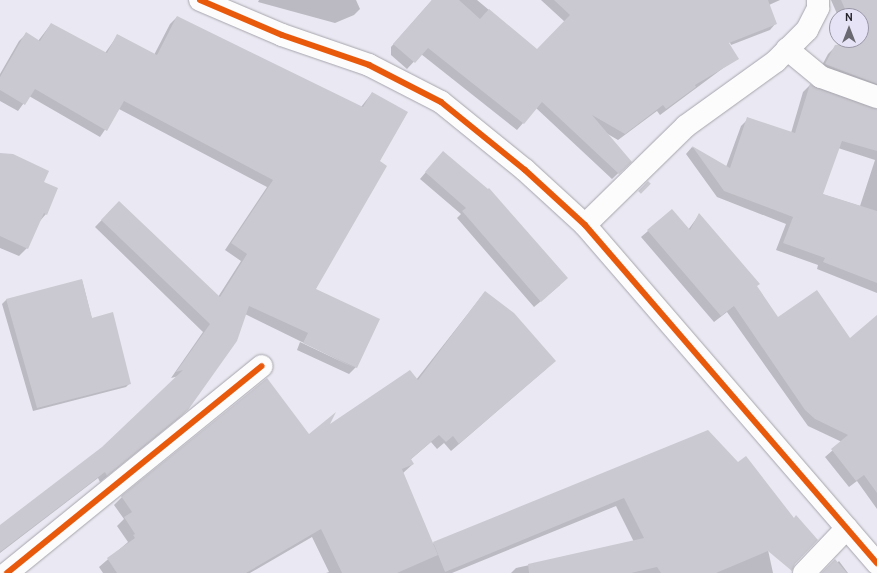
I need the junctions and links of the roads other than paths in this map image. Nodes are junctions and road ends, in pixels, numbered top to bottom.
1 (200, 0) edge
2 (818, 0) edge
3 (787, 49) junction
4 (877, 97) edge
5 (585, 225) junction
6 (262, 366) dead end
7 (847, 528) junction
8 (877, 563) edge
9 (7, 573) edge
10 (804, 573) edge

1 - 5 street
2 - 3 street
3 - 4 street
3 - 5 street
5 - 7 street
6 - 9 street
7 - 8 street
7 - 10 street

